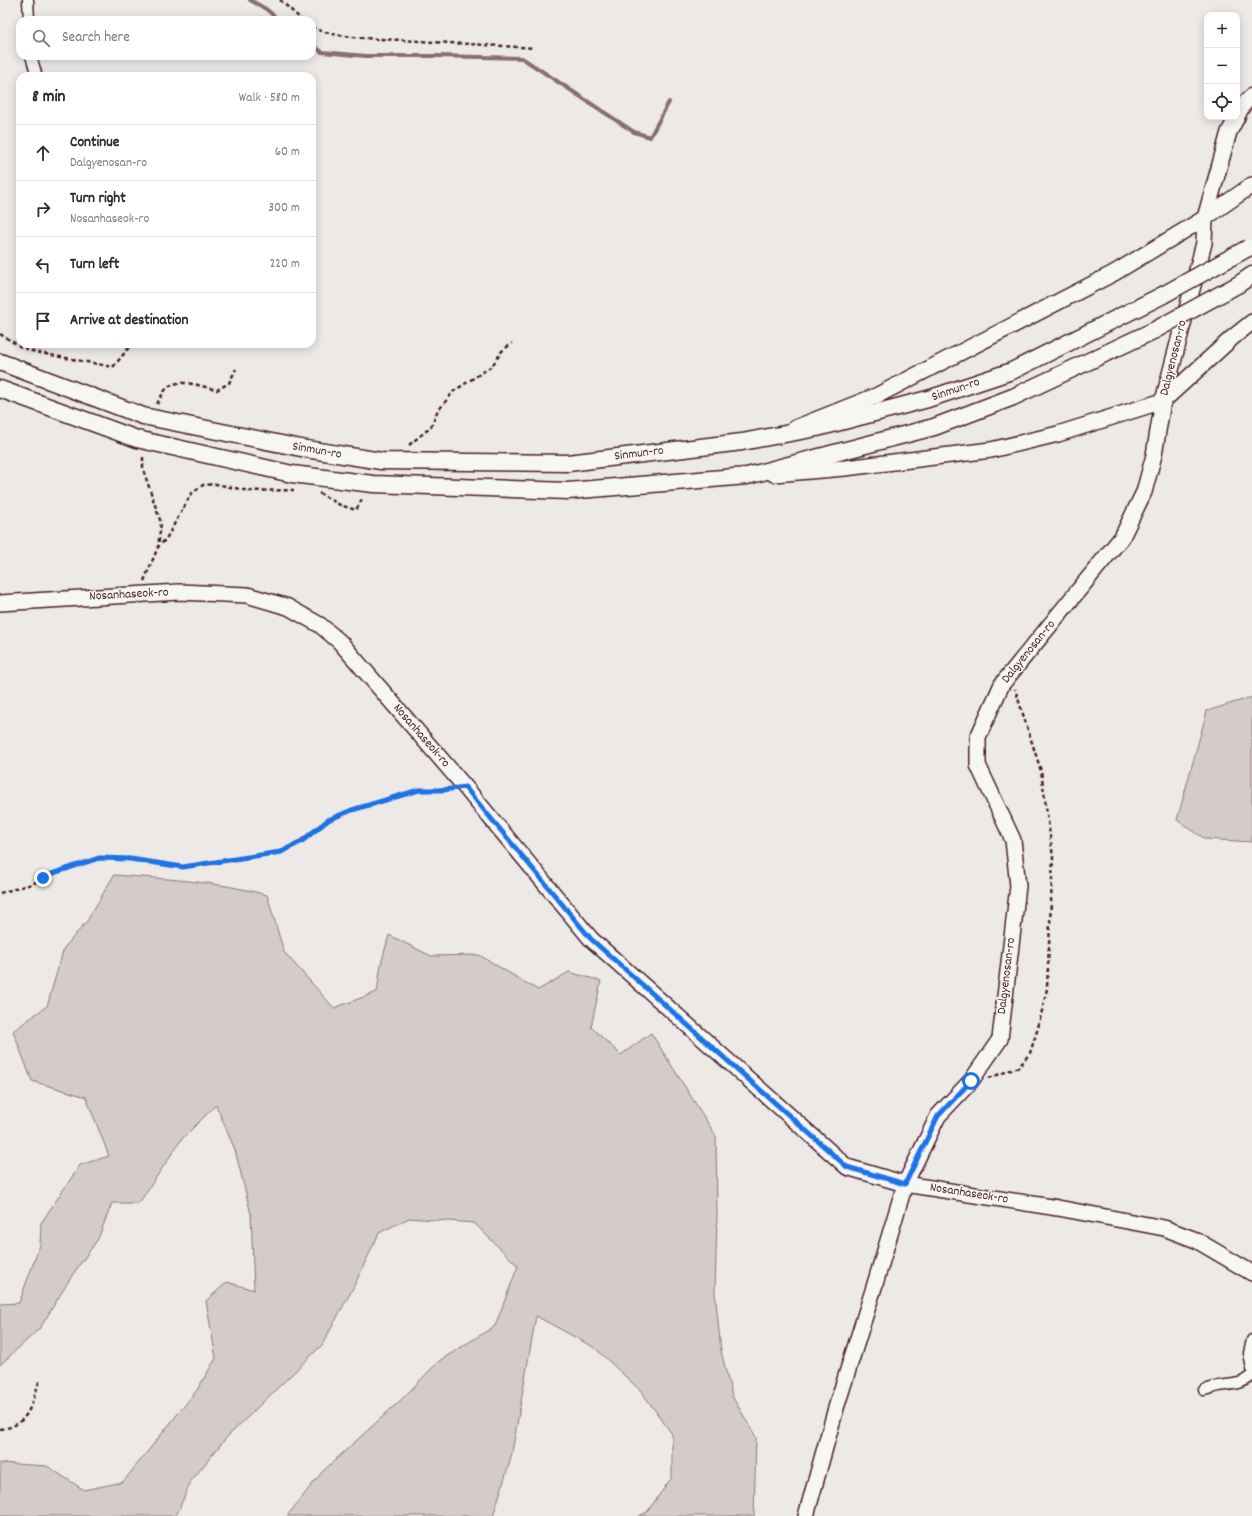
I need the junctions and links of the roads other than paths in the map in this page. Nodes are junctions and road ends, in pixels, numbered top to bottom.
1 (28, 0) edge
2 (29, 16) edge
3 (32, 60) edge
4 (36, 72) edge
5 (1252, 96) edge
6 (1240, 111) edge
7 (1235, 120) edge
8 (1252, 185) edge
9 (1205, 218) junction
10 (1250, 246) edge
11 (1252, 275) edge
12 (1252, 322) edge
13 (0, 362) edge
14 (0, 389) edge
15 (1163, 401) junction
16 (772, 436) junction
17 (747, 476) junction
18 (0, 603) edge
19 (905, 1184) junction
20 (1252, 1273) edge
21 (1252, 1340) edge
22 (1252, 1369) edge
23 (1252, 1376) edge
24 (1204, 1390) dead end
25 (806, 1516) edge

1 - 2 street
3 - 4 street
5 - 6 street, Dalgyenosan-ro
7 - 9 street, Dalgyenosan-ro
8 - 9 street
9 - 15 street, Dalgyenosan-ro
9 - 16 street
10 - 16 main road, Sinmun-ro, bridge
11 - 17 main road, Sinmun-ro, bridge
12 - 15 street
13 - 16 main road, Sinmun-ro
14 - 17 main road, Sinmun-ro
15 - 17 street
15 - 19 street, Dalgyenosan-ro
18 - 19 street, Nosanhaseok-ro
19 - 20 street, Nosanhaseok-ro
19 - 25 street, Dalgyenosan-ro
21 - 22 street
23 - 24 street

